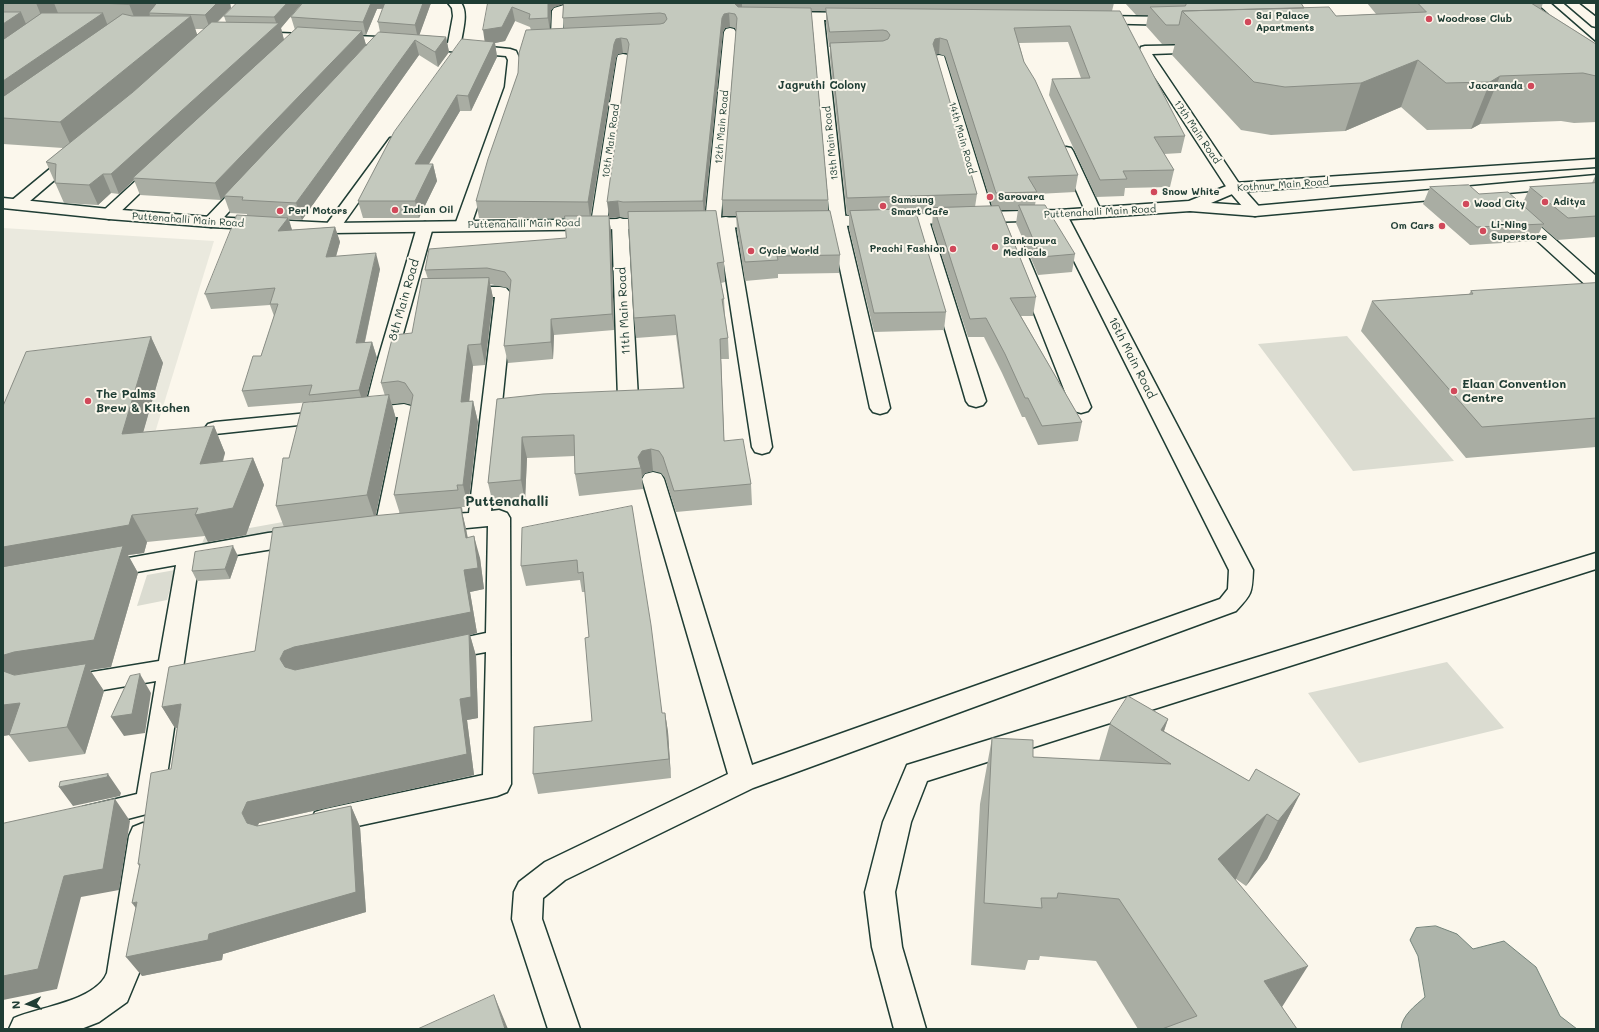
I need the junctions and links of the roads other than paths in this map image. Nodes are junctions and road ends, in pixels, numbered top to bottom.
1 (454, 3) edge
2 (1543, 3) edge
3 (1572, 3) edge
4 (602, 9) edge
5 (773, 16) edge
6 (818, 16) junction
7 (866, 17) edge
8 (1081, 20) edge
9 (1176, 21) edge
10 (1596, 24) edge
11 (376, 27) dead end
12 (295, 31) junction
13 (730, 32) dead end
14 (245, 35) edge
15 (557, 36) junction
16 (572, 36) edge
17 (542, 37) edge
18 (515, 43) dead end
19 (373, 45) junction
20 (1217, 49) edge
21 (487, 50) junction
22 (1596, 50) edge
23 (456, 52) junction
24 (837, 52) edge
25 (282, 53) edge
26 (822, 53) junction
27 (623, 58) dead end
28 (939, 59) edge
29 (401, 131) edge
30 (1060, 138) edge
31 (82, 149) edge
32 (167, 160) edge
33 (1596, 163) edge
34 (255, 175) edge
35 (1596, 180) edge
36 (1234, 188) junction
37 (1488, 189) junction
38 (10, 203) edge
39 (1190, 206) junction
40 (1255, 211) junction
41 (1094, 213) junction
42 (109, 214) junction
43 (1059, 215) junction
44 (1004, 217) junction
45 (986, 218) junction
46 (921, 220) junction
47 (211, 222) junction
48 (720, 222) junction
49 (838, 222) junction
50 (599, 223) junction
51 (620, 223) junction
52 (462, 225) junction
53 (425, 226) junction
54 (332, 228) junction
55 (1594, 281) edge
56 (443, 292) edge
57 (628, 398) edge
58 (976, 401) dead end
59 (1081, 407) dead end
60 (880, 408) dead end
61 (360, 414) junction
62 (215, 428) edge
63 (762, 447) dead end
64 (653, 479) dead end
65 (479, 520) junction
66 (386, 527) junction
67 (362, 530) edge
68 (323, 535) edge
69 (189, 555) junction
70 (1596, 561) edge
71 (81, 574) edge
72 (498, 640) junction
73 (421, 656) edge
74 (171, 669) junction
75 (48, 689) edge
76 (743, 780) junction
77 (148, 803) junction
78 (67, 821) edge
79 (299, 827) edge
80 (25, 1029) edge
81 (564, 1029) edge
82 (910, 1029) edge

1 - 23 street
2 - 22 street
3 - 10 street
4 - 15 street
5 - 6 street
6 - 7 street
6 - 26 street, 13th Main Road
8 - 9 street
11 - 19 street
12 - 14 street
12 - 19 street
12 - 25 street
13 - 48 street, 12th Main Road
15 - 16 street
15 - 17 street
18 - 21 street
19 - 23 street
20 - 36 street, 17th Main Road
21 - 23 street
21 - 52 street
24 - 26 street
26 - 49 street, 13th Main Road
27 - 50 street, 10th Main Road
28 - 45 street, 14th Main Road
29 - 54 street
30 - 41 street
31 - 38 street
32 - 42 street
33 - 36 street, Kothnur Main Road
34 - 47 street
35 - 37 street, Kothnur Main Road
36 - 39 street, Kothnur Main Road
36 - 40 street, 17th Main Road
37 - 40 street, Kothnur Main Road
37 - 55 street
38 - 42 street, Puttenahalli Main Road
39 - 40 street, Kothnur Main Road
39 - 41 street, Puttenahalli Main Road
41 - 43 street, Puttenahalli Main Road
42 - 47 street, Puttenahalli Main Road
43 - 44 street, Puttenahalli Main Road
43 - 76 street, 16th Main Road
44 - 45 street, Puttenahalli Main Road
44 - 59 street
45 - 46 street, Puttenahalli Main Road
46 - 49 street, Puttenahalli Main Road
46 - 58 street
47 - 54 street, Puttenahalli Main Road
48 - 49 street, Puttenahalli Main Road
48 - 51 street, Puttenahalli Main Road
48 - 63 street, 12th Main Road
49 - 60 street, 13th Main Road
50 - 51 street, Puttenahalli Main Road
50 - 52 street, Puttenahalli Main Road
51 - 57 street, 11th Main Road
52 - 53 street, Puttenahalli Main Road
53 - 54 street, Puttenahalli Main Road
53 - 61 street, 8th Main Road
56 - 65 street
61 - 62 street
61 - 66 street
64 - 76 street
65 - 66 street
65 - 72 street
66 - 67 street
68 - 69 street
69 - 71 street
69 - 74 street
70 - 82 street
72 - 73 street
72 - 79 street
74 - 75 street
74 - 77 street
76 - 81 street, 16th Main Road
77 - 78 street
77 - 80 street

